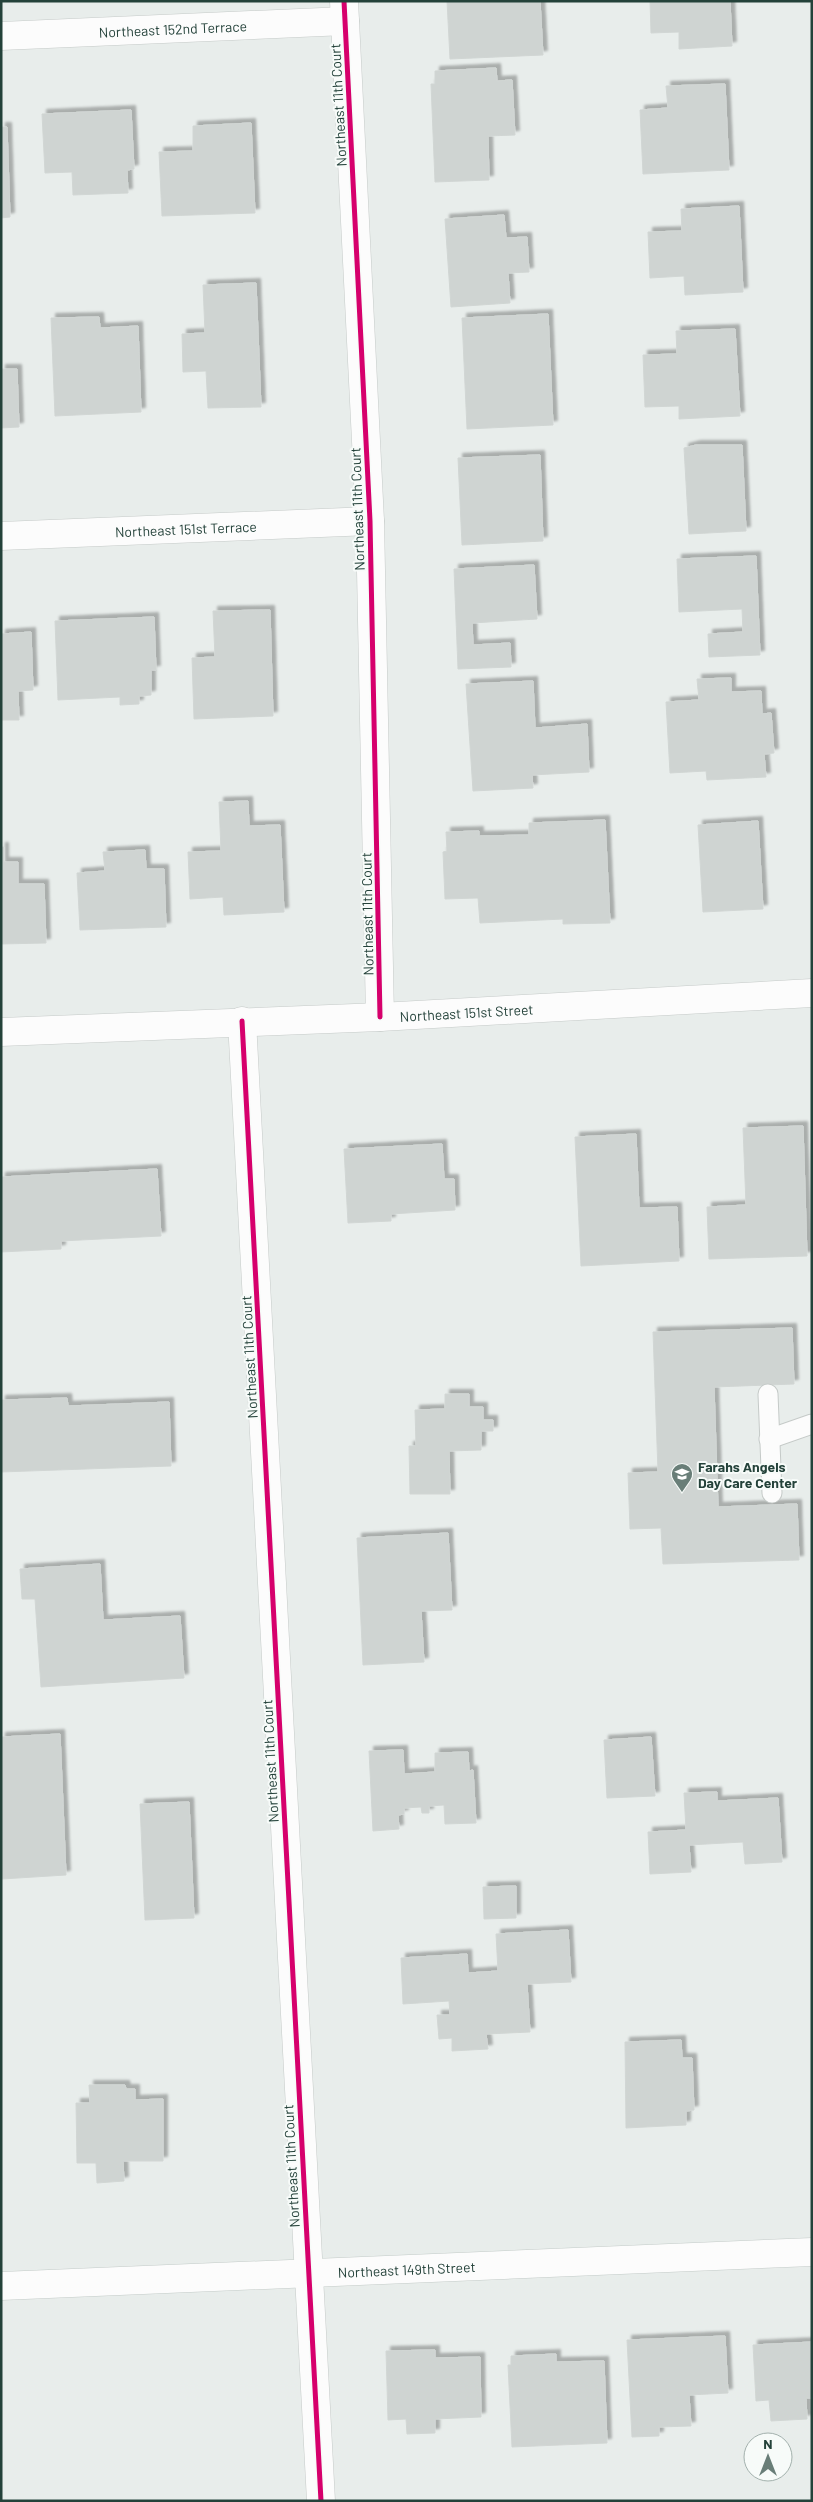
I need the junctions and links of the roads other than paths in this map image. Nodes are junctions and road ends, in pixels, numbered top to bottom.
1 (345, 11) edge
2 (1, 36) edge
3 (370, 521) junction
4 (1, 536) edge
5 (812, 993) edge
6 (380, 1017) junction
7 (242, 1021) junction
8 (1, 1032) edge
9 (768, 1394) dead end
10 (812, 1424) edge
11 (769, 1440) junction
12 (772, 1493) dead end
13 (812, 2252) edge
14 (308, 2272) junction
15 (1, 2286) edge
16 (321, 2501) edge

1 - 2 street, Northeast 152nd Terrace
1 - 3 street, Northeast 11th Court
3 - 4 street, Northeast 151st Terrace
3 - 6 street, Northeast 11th Court
5 - 6 street, Northeast 151st Street
6 - 7 street, Northeast 151st Street
7 - 8 street, Northeast 151st Street
7 - 14 street, Northeast 11th Court
9 - 11 lane
10 - 11 lane
11 - 12 lane
13 - 14 street, Northeast 149th Street
14 - 15 street, Northeast 149th Street
14 - 16 street, Northeast 11th Court

